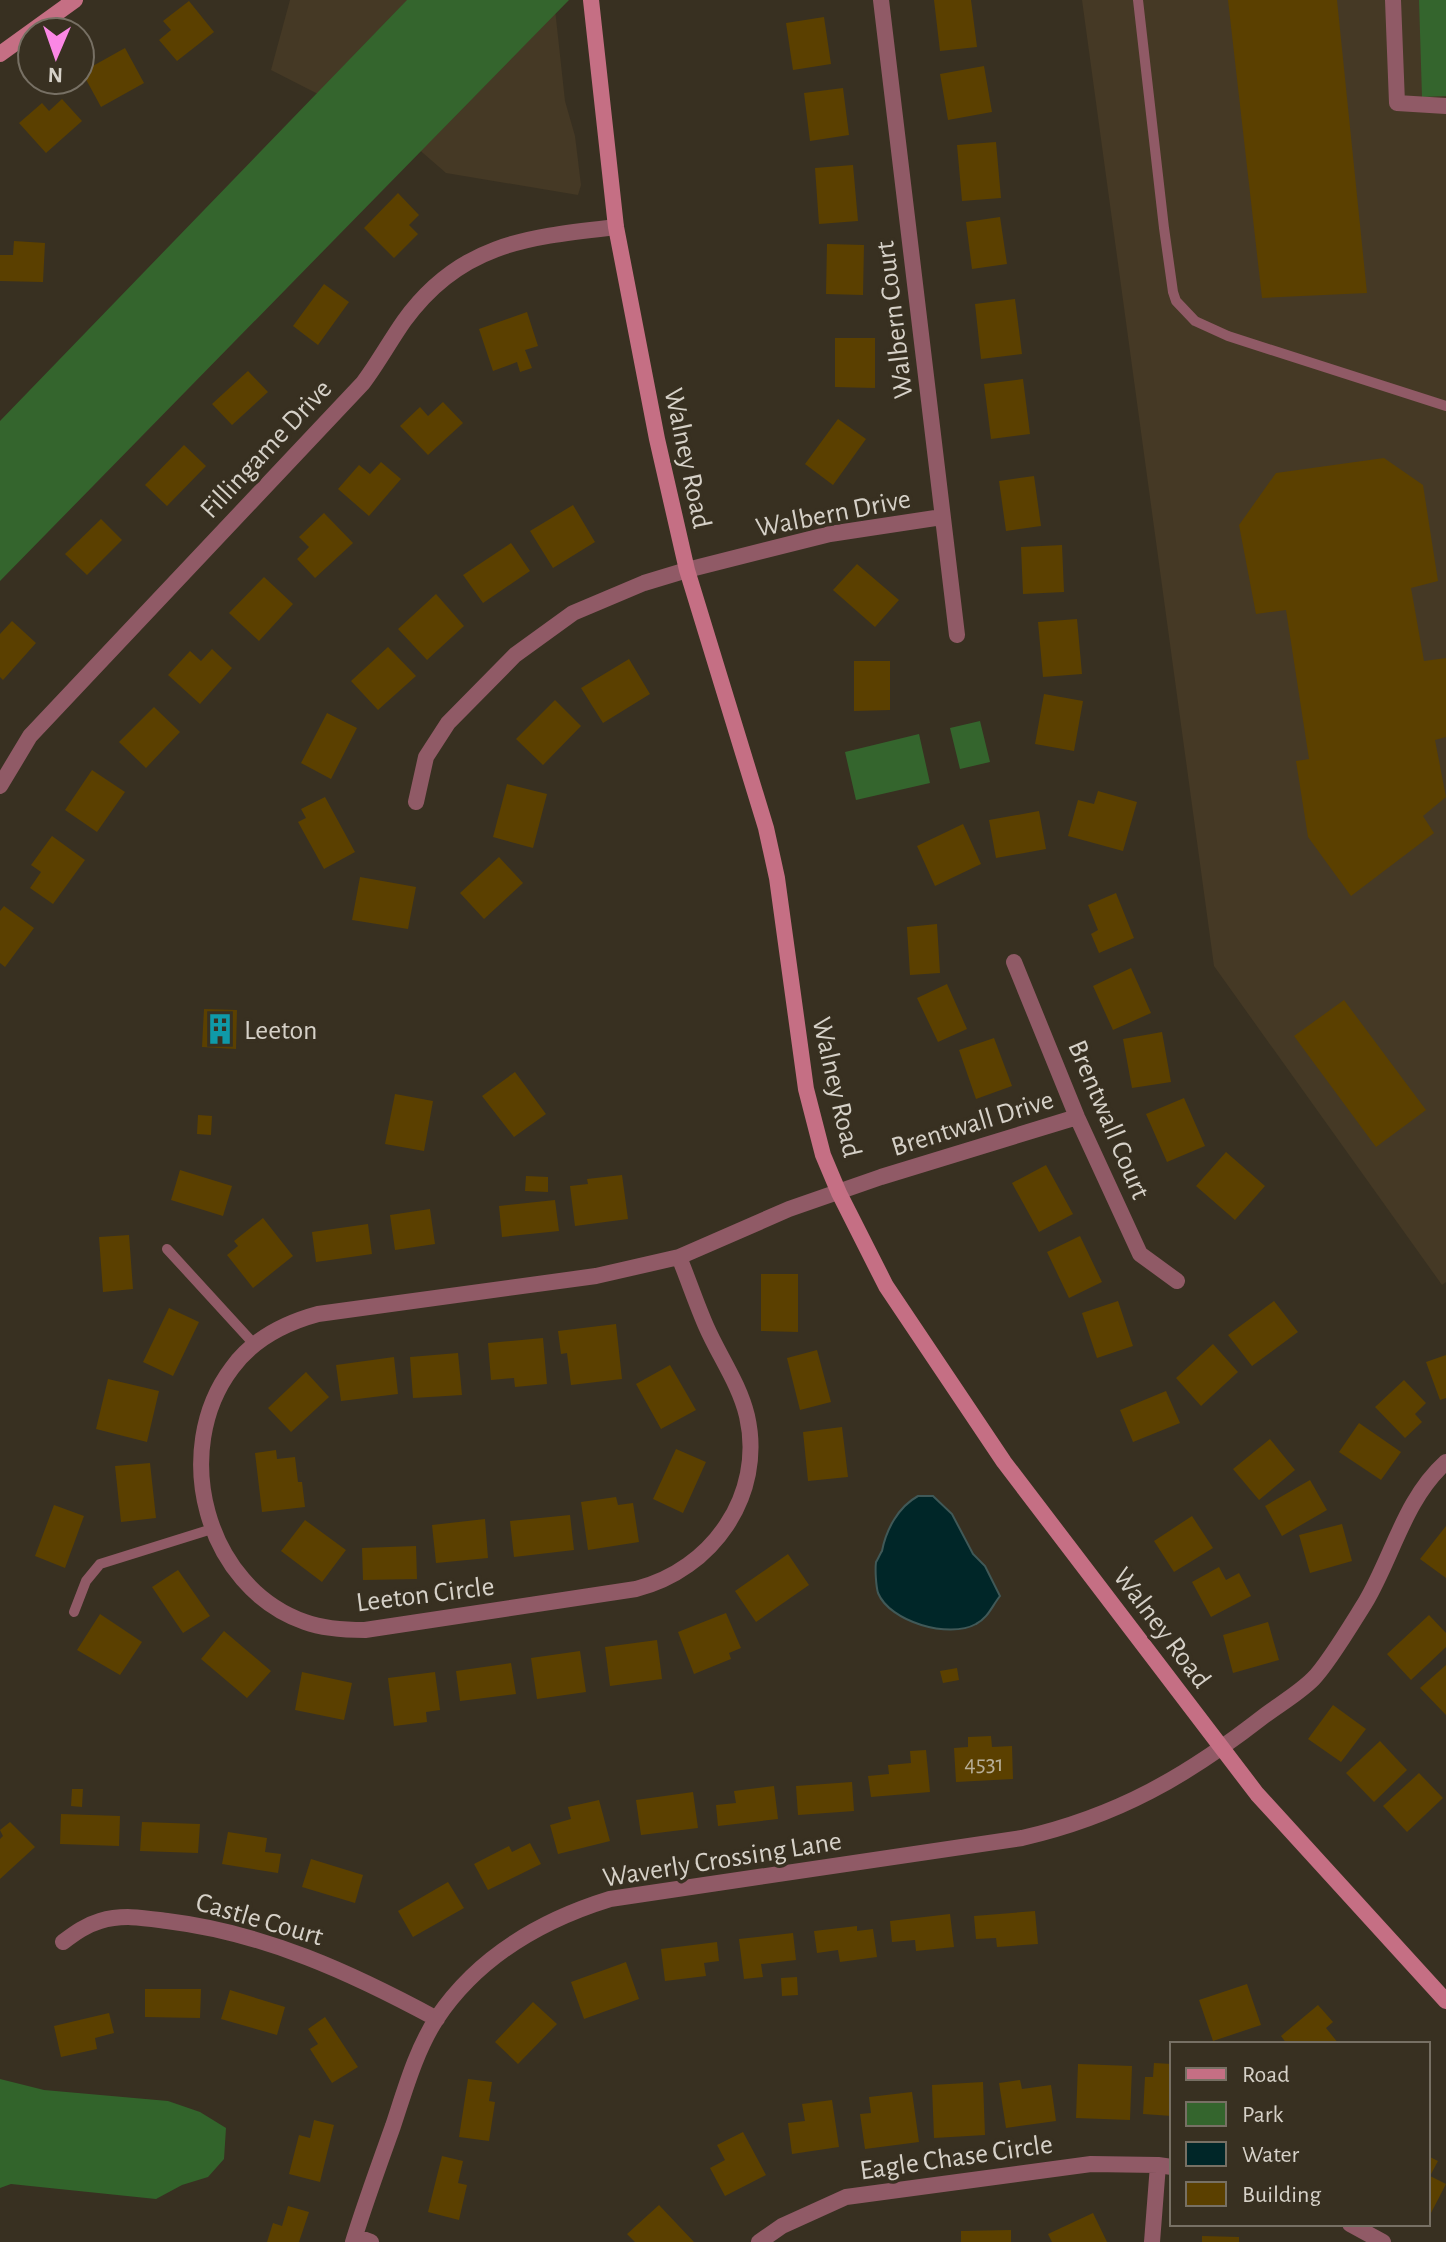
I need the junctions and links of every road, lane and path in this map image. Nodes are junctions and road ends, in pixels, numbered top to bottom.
1 (75, 0) edge
2 (591, 0) edge
3 (881, 0) edge
4 (1138, 0) edge
5 (1393, 0) edge
6 (0, 54) edge
7 (1446, 106) edge
8 (616, 227) junction
9 (1446, 406) edge
10 (942, 517) junction
11 (687, 570) junction
12 (957, 635) dead end
13 (0, 786) edge
14 (416, 802) dead end
15 (1014, 962) dead end
16 (1077, 1117) junction
17 (839, 1193) junction
18 (167, 1249) dead end
19 (679, 1257) junction
20 (1177, 1281) dead end
21 (255, 1345) junction
22 (1446, 1462) edge
23 (212, 1529) junction
24 (74, 1612) dead end
25 (1223, 1748) junction
26 (63, 1942) dead end
27 (1446, 2001) edge
28 (437, 2019) junction
29 (1165, 2166) edge
30 (1354, 2226) edge
31 (360, 2240) edge
32 (759, 2242) edge
33 (1152, 2242) edge
34 (1383, 2242) edge

1 - 6 main road
2 - 8 main road, Walney Road
3 - 10 street, Walbern Court
4 - 9 lane
5 - 7 street
8 - 11 main road, Walney Road
8 - 13 street, Fillingame Drive
10 - 11 street, Walbern Drive
10 - 12 street, Walbern Court
11 - 14 street, Walbern Drive
11 - 17 main road, Walney Road
15 - 16 street, Brentwall Court
16 - 17 street, Brentwall Drive
16 - 20 street, Brentwall Court
17 - 19 street, Leeton Circle
17 - 25 main road, Walney Road
18 - 21 lane
19 - 21 street, Leeton Circle
19 - 23 street, Leeton Circle
21 - 23 street, Leeton Circle
22 - 25 street, Waverly Crossing Lane
23 - 24 lane
25 - 27 main road, Walney Road
25 - 28 street, Waverly Crossing Lane
26 - 28 street, Castle Court
28 - 31 street, Waverly Crossing Lane
29 - 32 street, Eagle Chase Circle
29 - 33 street
30 - 34 street

